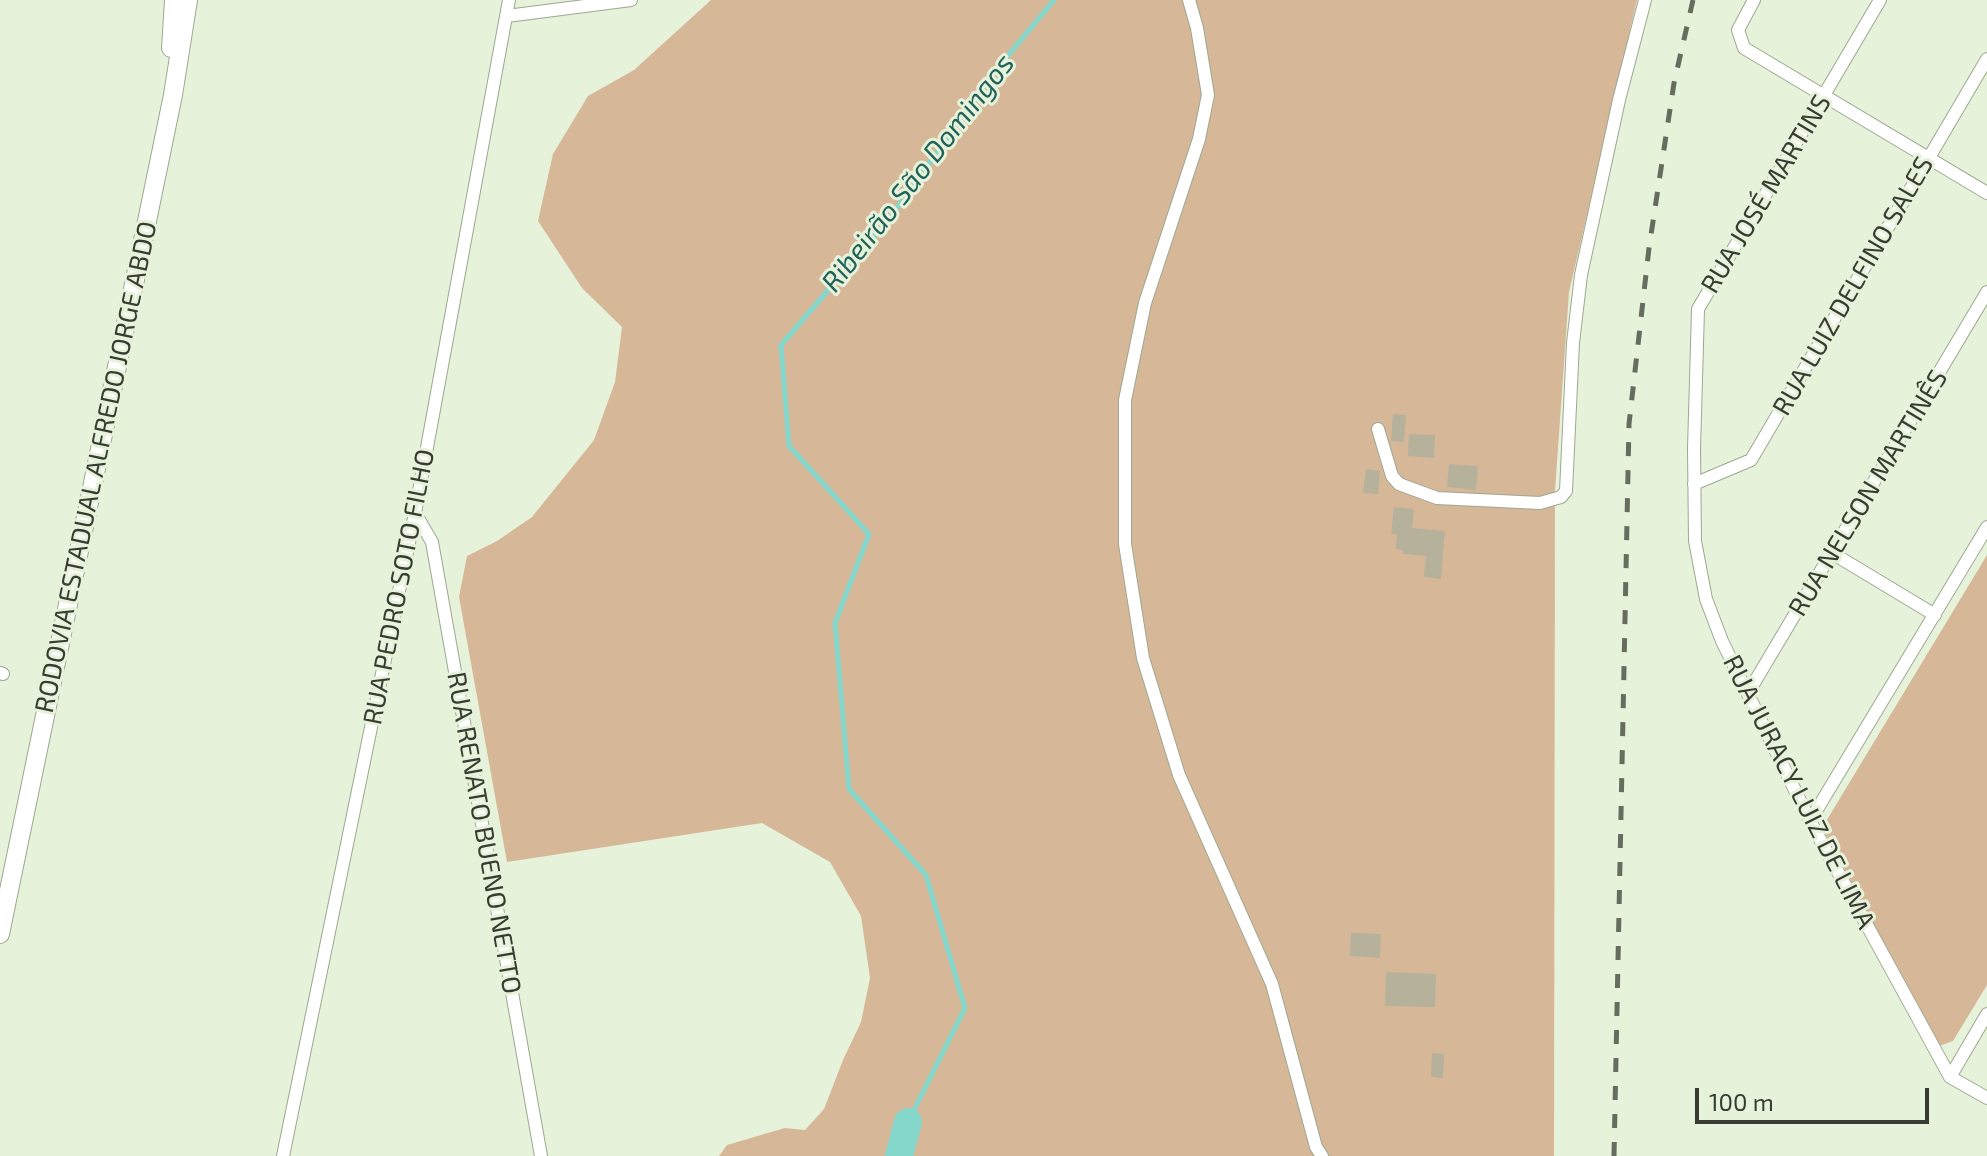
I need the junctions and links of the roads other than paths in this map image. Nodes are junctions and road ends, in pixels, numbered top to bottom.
1 (174, 0) edge
2 (188, 0) edge
3 (200, 0) edge
4 (509, 0) edge
5 (1189, 0) edge
6 (1645, 0) edge
7 (1754, 0) edge
8 (1880, 0) edge
9 (628, 1) edge
10 (507, 16) junction
11 (1987, 59) edge
12 (173, 95) junction
13 (1824, 96) junction
14 (1929, 158) junction
15 (1987, 193) edge
16 (1987, 292) edge
17 (1378, 429) dead end
18 (1694, 449) joint
19 (1694, 484) junction
20 (415, 513) junction
21 (1987, 527) edge
22 (1832, 553) junction
23 (1935, 615) junction
24 (1748, 693) junction
25 (1810, 821) junction
26 (0, 934) edge
27 (1987, 1014) edge
28 (1950, 1077) junction
29 (1987, 1098) edge
30 (283, 1156) edge
31 (541, 1156) edge
32 (1322, 1156) edge

1 - 12 main road
2 - 12 main road, RODOVIA ESTADUAL ALFREDO JORGE ABDO
3 - 12 main road
4 - 10 street, RUA PEDRO SOTO FILHO
5 - 32 street
6 - 17 street
7 - 13 street
8 - 13 street, RUA JOSÉ MARTINS
9 - 10 street
10 - 20 street, RUA PEDRO SOTO FILHO
11 - 14 street, RUA LUIZ DELFINO SALES
12 - 26 main road, RODOVIA ESTADUAL ALFREDO JORGE ABDO
13 - 14 street
13 - 18 street, RUA JOSÉ MARTINS
14 - 15 street
14 - 19 street, RUA LUIZ DELFINO SALES
16 - 22 street, RUA NELSON MARTINÊS
18 - 19 street, RUA JURACY LUIZ DE LIMA
19 - 24 street, RUA JURACY LUIZ DE LIMA
20 - 30 street, RUA PEDRO SOTO FILHO
20 - 31 street, RUA RENATO BUENO NETTO
21 - 23 street
22 - 23 street
22 - 24 street, RUA NELSON MARTINÊS
23 - 25 street
24 - 25 street, RUA JURACY LUIZ DE LIMA
25 - 28 street, RUA JURACY LUIZ DE LIMA
27 - 28 street
28 - 29 street, RUA JURACY LUIZ DE LIMA

